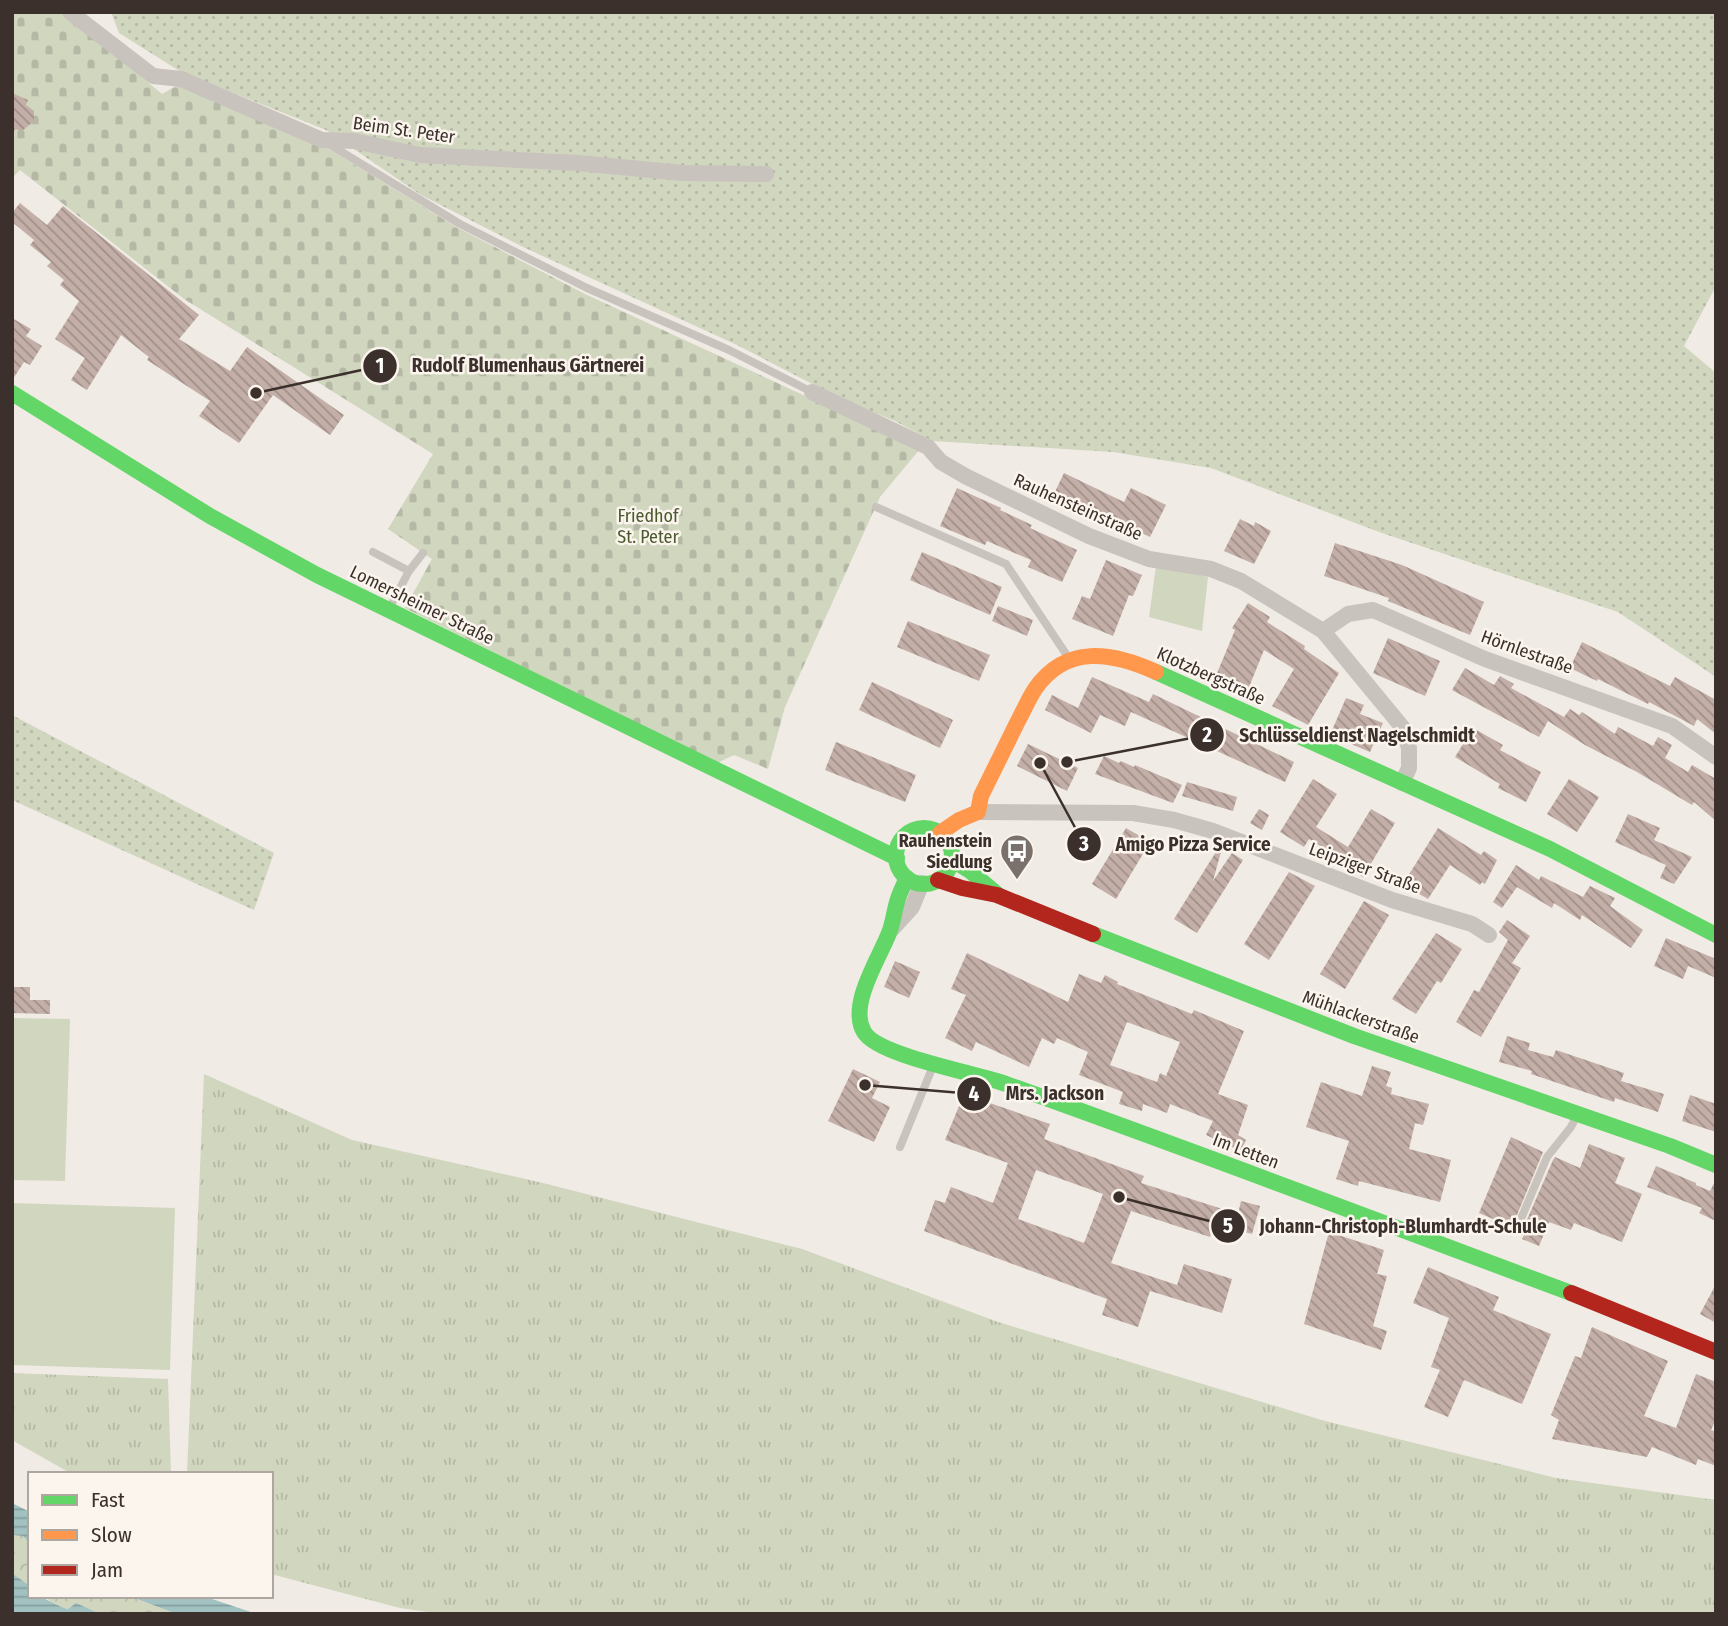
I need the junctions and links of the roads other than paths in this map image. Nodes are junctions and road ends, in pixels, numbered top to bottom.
1 (70, 12) edge
2 (322, 140) junction
3 (766, 174) dead end
4 (812, 392) joint
5 (12, 393) edge
6 (876, 508) dead end
7 (373, 552) dead end
8 (423, 553) dead end
9 (409, 571) junction
10 (388, 610) junction
11 (1323, 631) junction
12 (1070, 660) junction
13 (1716, 757) edge
14 (1402, 783) junction
15 (978, 812) junction
16 (830, 824) junction
17 (940, 833) junction
18 (905, 836) junction
19 (897, 858) junction
20 (952, 860) junction
21 (923, 880) junction
22 (997, 895) junction
23 (1489, 935) dead end
24 (1716, 935) edge
25 (934, 1064) junction
26 (1577, 1114) junction
27 (900, 1147) dead end
28 (1716, 1165) edge
29 (1518, 1226) dead end
30 (1716, 1352) edge

1 - 2 street, Beim St. Peter
2 - 3 street, Beim St. Peter
2 - 4 lane
4 - 11 street, Rauhensteinstraße
5 - 10 street, Lomersheimer Straße
6 - 12 lane
7 - 9 lane
8 - 9 lane
9 - 10 lane
10 - 16 street, Lomersheimer Straße
11 - 13 street, Hörnlestraße
11 - 14 street, Rauhensteinstraße
12 - 14 street, Klotzbergstraße
12 - 15 street
14 - 24 street, Klotzbergstraße
15 - 17 street
15 - 23 street, Leipziger Straße
16 - 18 street, Lomersheimer Straße
16 - 19 street, Lomersheimer Straße
17 - 18 street
17 - 20 street
18 - 19 street
19 - 21 street
20 - 21 street
20 - 22 street, Mühlackerstraße
21 - 22 street, Mühlackerstraße
21 - 25 street, Im Letten
22 - 26 street, Mühlackerstraße
25 - 27 lane
25 - 30 street, Im Letten
26 - 28 street, Mühlackerstraße
26 - 29 lane

